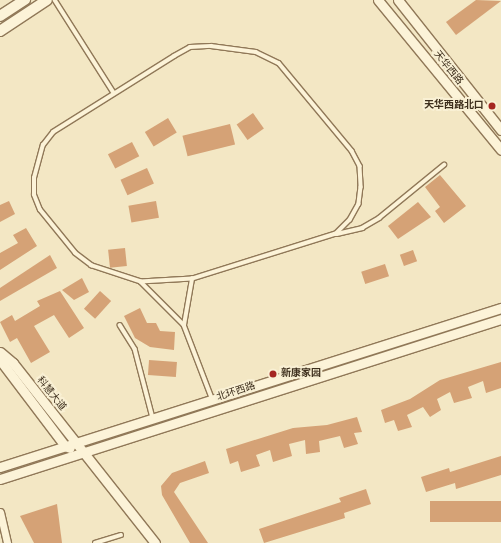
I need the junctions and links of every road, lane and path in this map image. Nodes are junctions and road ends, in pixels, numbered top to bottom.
1 (25, 0) edge
2 (48, 0) edge
3 (55, 0) edge
4 (378, 0) edge
5 (398, 0) edge
6 (0, 16) edge
7 (0, 31) edge
8 (114, 93) junction
9 (501, 130) edge
10 (501, 150) edge
11 (444, 165) dead end
12 (336, 234) junction
13 (192, 279) junction
14 (141, 282) junction
15 (501, 308) edge
16 (501, 319) edge
17 (184, 325) junction
18 (120, 326) dead end
19 (0, 352) edge
20 (0, 360) edge
21 (213, 399) junction
22 (153, 418) junction
23 (76, 442) junction
24 (65, 446) junction
25 (82, 453) junction
26 (0, 467) edge
27 (0, 479) edge
28 (0, 512) edge
29 (121, 535) dead end
30 (7, 543) edge
31 (95, 543) edge
32 (154, 543) edge

1 - 6 main road
2 - 7 main road
3 - 8 lane
4 - 10 street, 天华西路
5 - 9 street, 天华西路
8 - 12 lane
8 - 14 lane
11 - 12 lane
12 - 13 lane
13 - 14 lane
13 - 17 lane
14 - 17 lane
15 - 21 street, 北环西路
16 - 25 street, 北环西路
17 - 21 lane
18 - 22 lane
19 - 23 street, 科慧大道
20 - 24 street, 科慧大道
21 - 22 street, 北环西路
22 - 23 street, 北环西路
23 - 24 street, 北环西路
23 - 25 street, 科慧大道
24 - 25 street, 科慧大道
24 - 26 street, 北环西路
25 - 27 street, 北环西路
25 - 32 street, 科慧大道
28 - 30 street
29 - 31 lane

